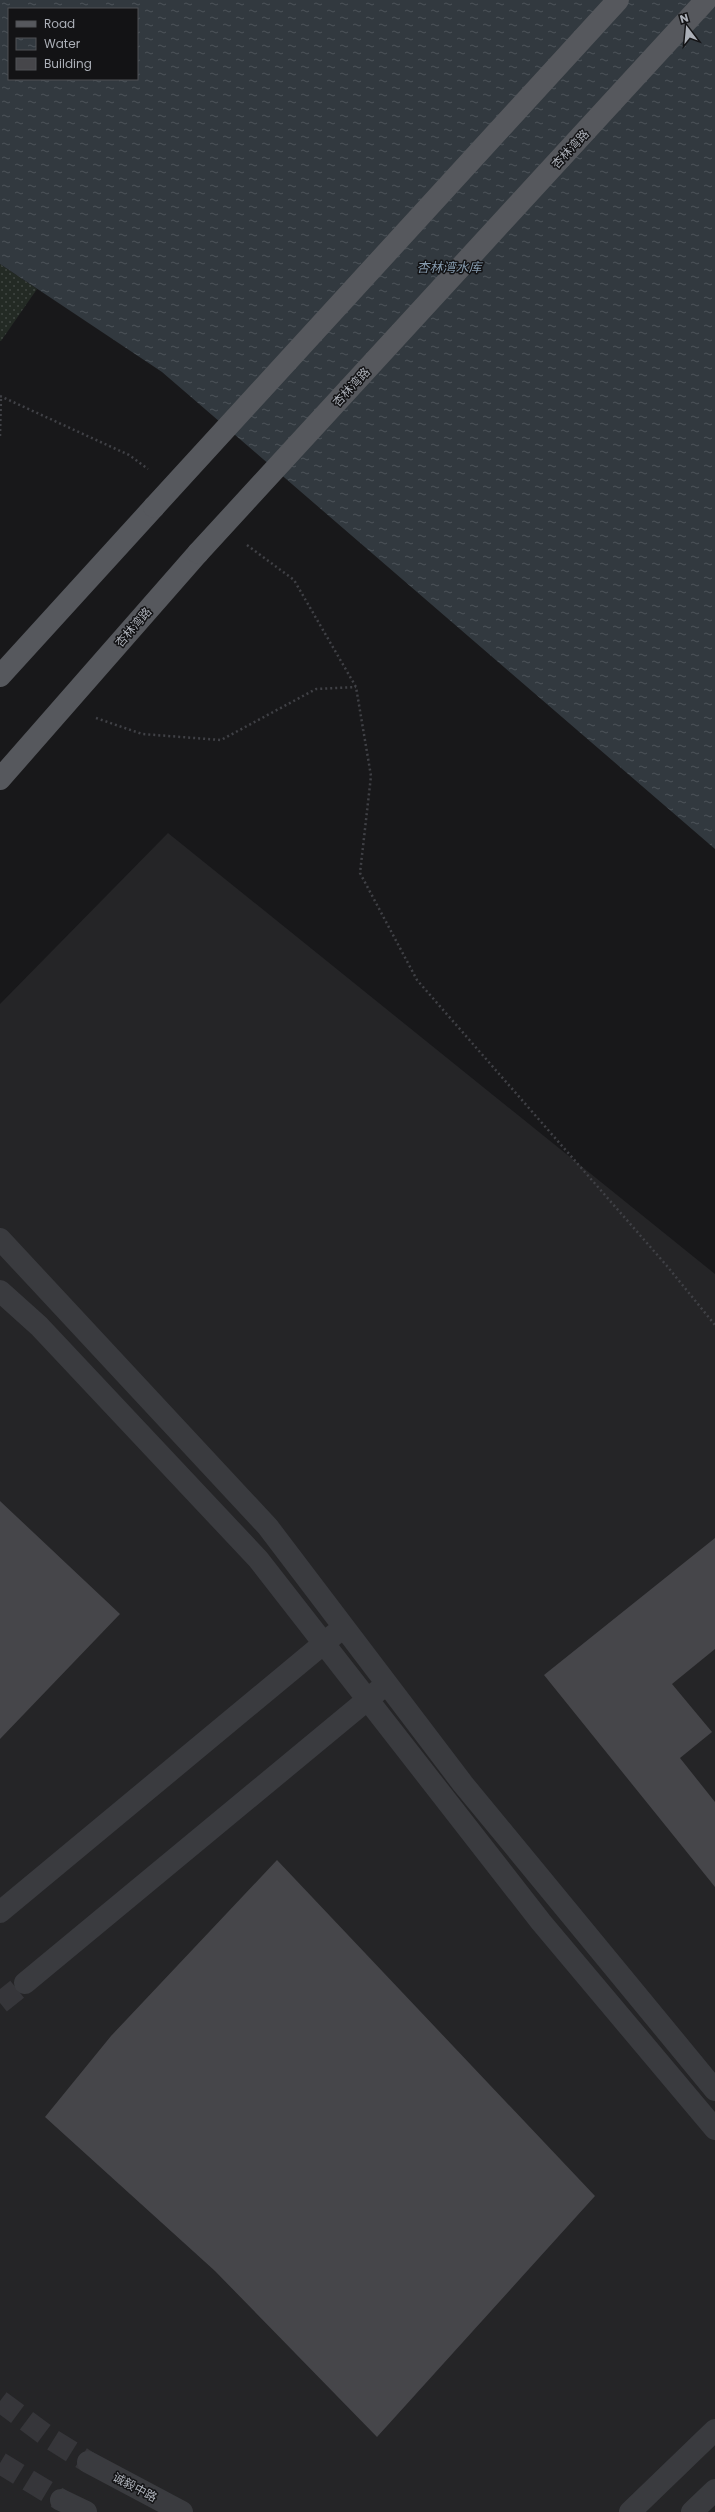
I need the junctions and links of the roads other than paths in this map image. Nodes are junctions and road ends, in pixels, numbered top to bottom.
1 (618, 0) edge
2 (706, 0) edge
3 (0, 676) edge
4 (0, 779) edge
5 (0, 1239) edge
6 (0, 1291) edge
7 (344, 1626) junction
8 (324, 1645) junction
9 (387, 1684) junction
10 (367, 1699) junction
11 (0, 1912) edge
12 (25, 1983) tunnel mouth
13 (715, 2090) edge
14 (715, 2129) edge
15 (715, 2430) edge
16 (88, 2462) tunnel mouth
17 (715, 2490) edge
18 (61, 2500) tunnel mouth
19 (86, 2512) edge
20 (182, 2512) edge
21 (630, 2512) edge
22 (692, 2512) edge

1 - 3 main road, bridge
2 - 4 main road, 杏林湾路, bridge
5 - 7 street
6 - 8 street
7 - 8 street
7 - 9 street
8 - 10 street
8 - 11 street
9 - 10 street
9 - 13 street
10 - 12 street
10 - 14 street
15 - 21 street
16 - 20 street, 诚毅中路
17 - 22 street
18 - 19 street

